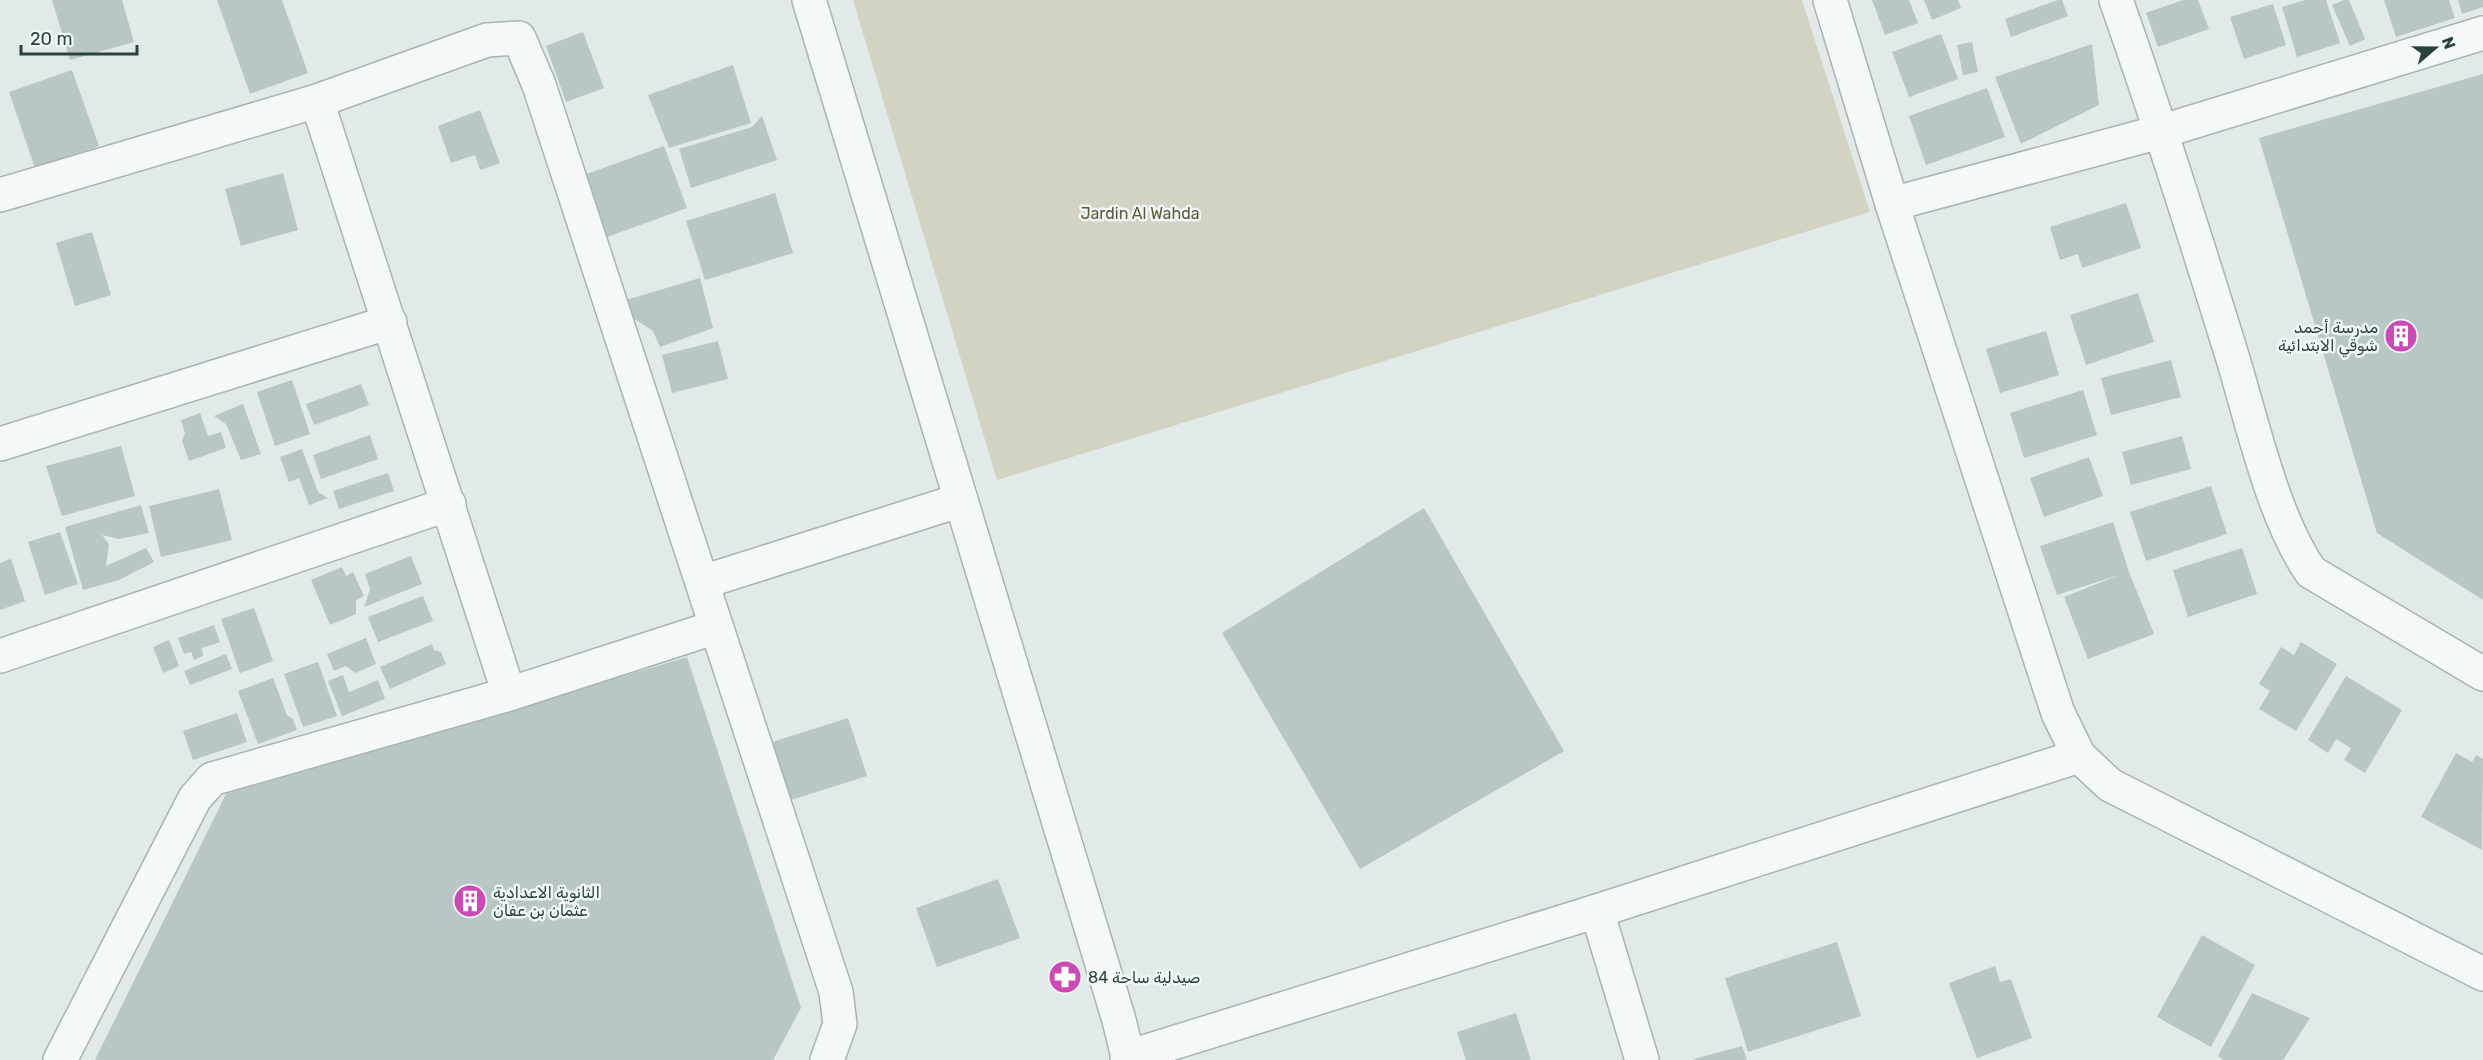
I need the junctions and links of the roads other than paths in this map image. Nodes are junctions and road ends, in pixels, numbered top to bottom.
1 (809, 0) edge
2 (1830, 0) edge
3 (2116, 0) edge
4 (2483, 33) edge
5 (317, 101) junction
6 (2163, 131) junction
7 (0, 195) edge
8 (1892, 204) junction
9 (390, 322) junction
10 (0, 444) edge
11 (961, 500) junction
12 (449, 504) junction
13 (703, 582) junction
14 (716, 627) junction
15 (0, 656) edge
16 (2482, 671) edge
17 (509, 694) junction
18 (2079, 756) junction
19 (1597, 911) junction
20 (2483, 974) edge
21 (1127, 1059) edge
22 (60, 1060) edge
23 (827, 1060) edge
24 (1642, 1060) edge

1 - 11 street
2 - 8 street
3 - 6 street
4 - 6 street
5 - 7 street
5 - 9 street
5 - 13 street
6 - 8 street
6 - 16 street
8 - 18 street
9 - 10 street
9 - 12 street
11 - 13 street
11 - 21 street
12 - 15 street
12 - 17 street
13 - 14 street
14 - 17 street
14 - 23 street
17 - 22 street
18 - 19 street
18 - 20 street
19 - 21 street
19 - 24 street

